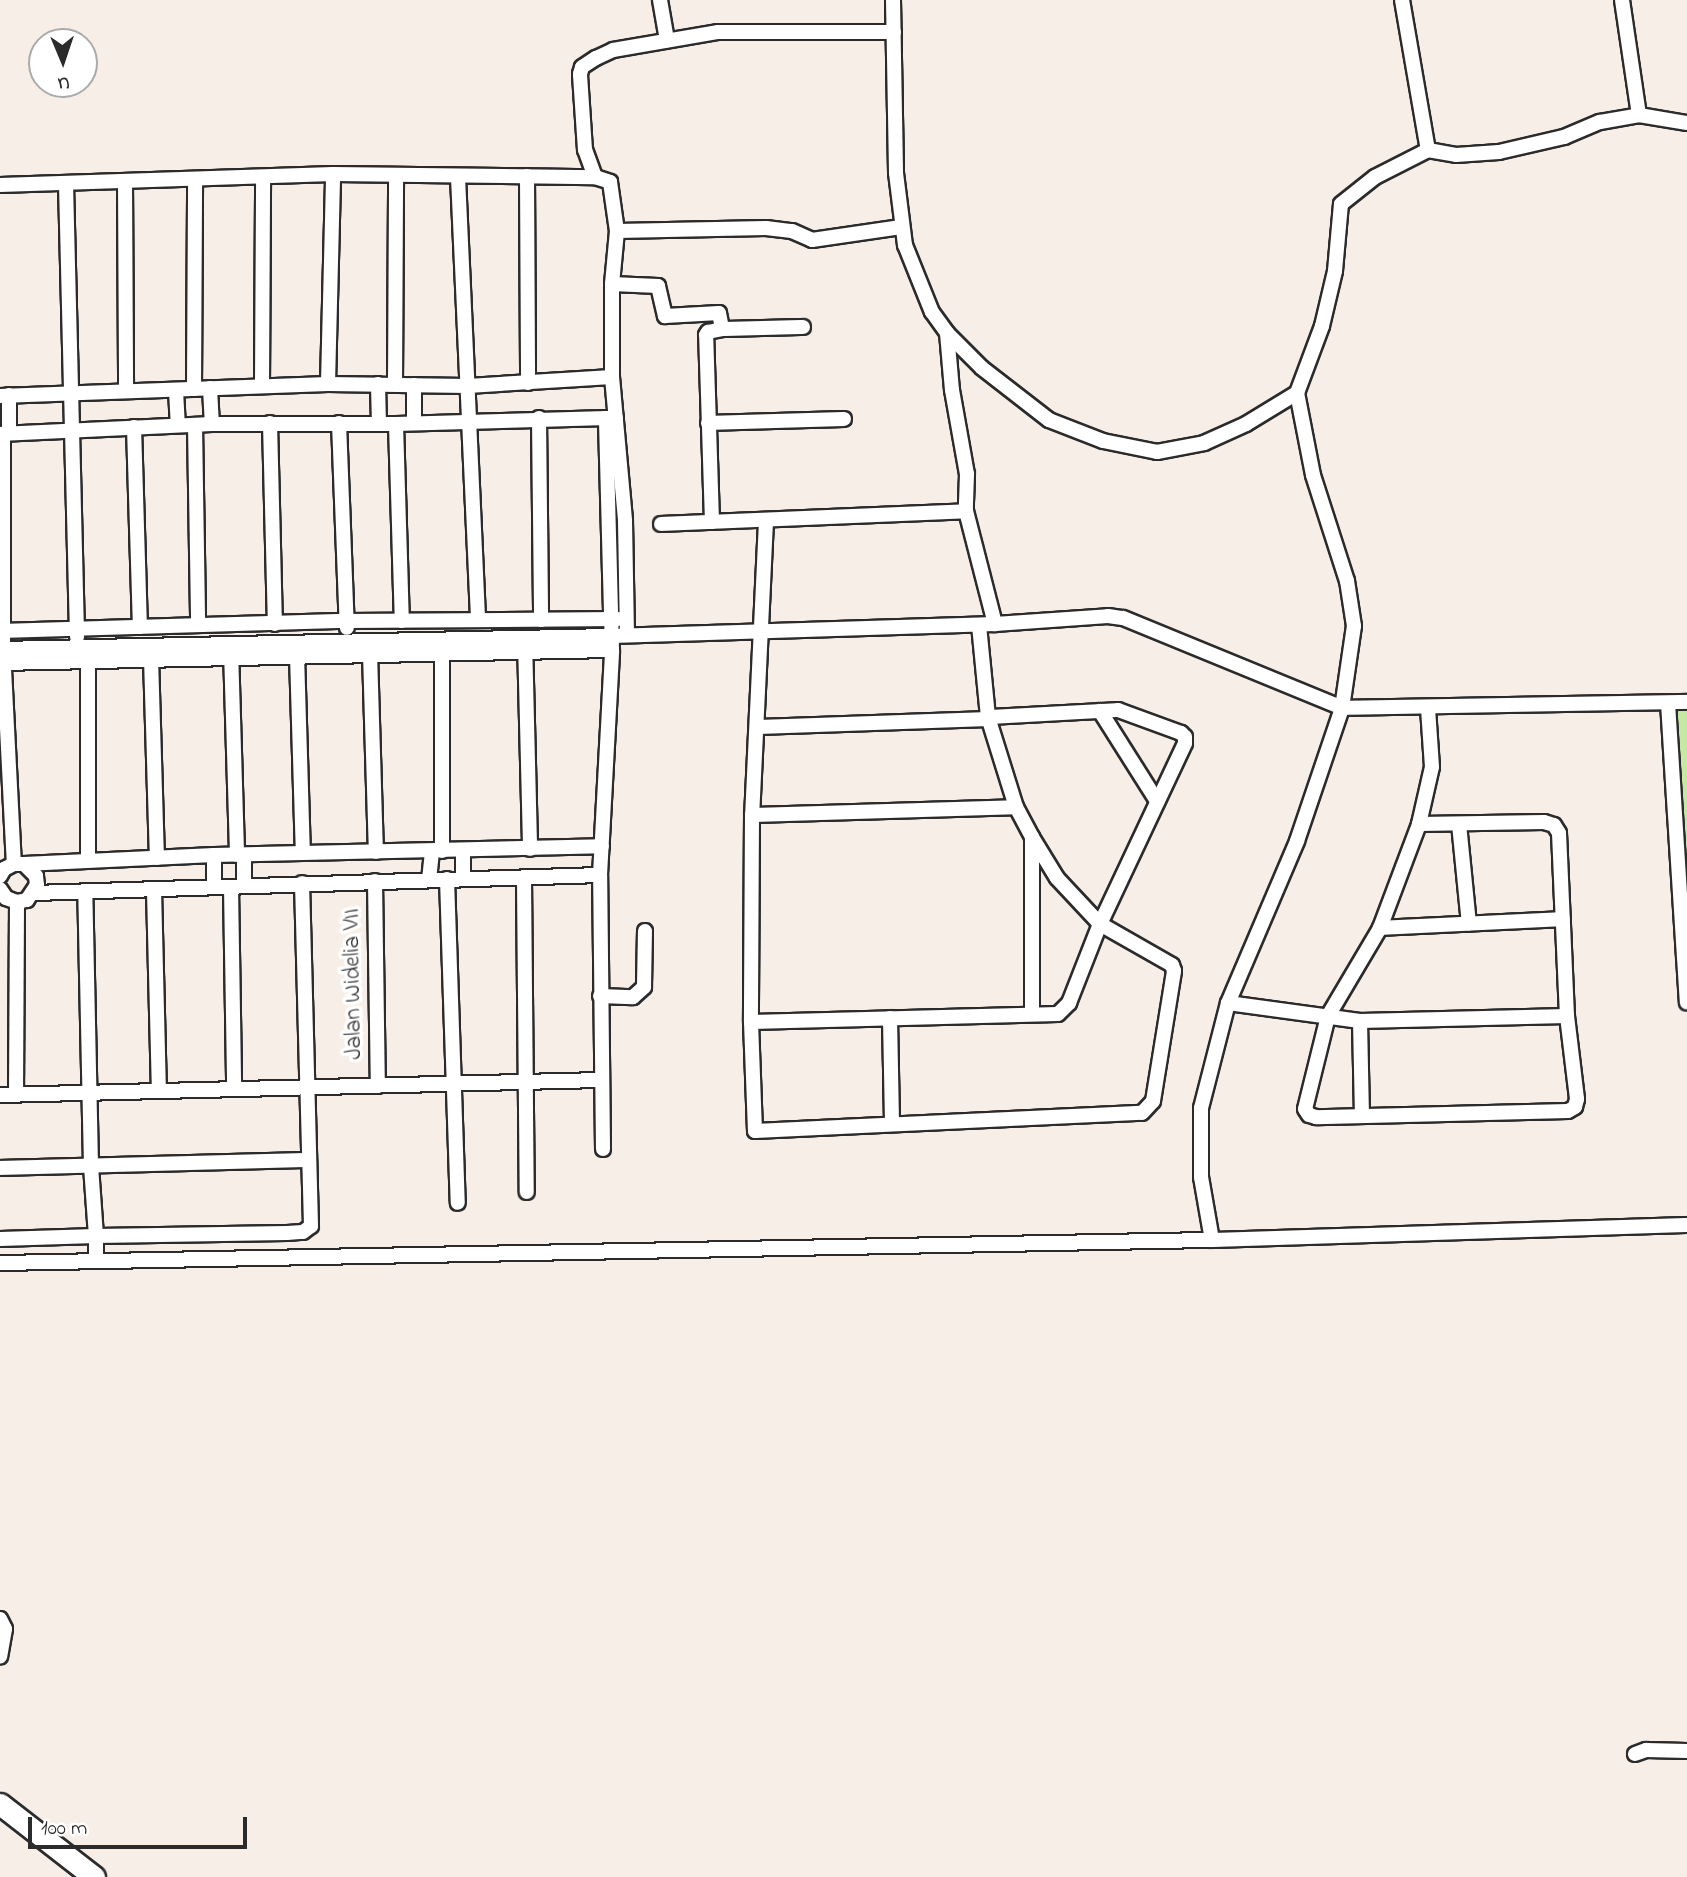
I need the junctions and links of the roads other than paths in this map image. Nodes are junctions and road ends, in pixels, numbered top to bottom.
1 (660, 0) edge
2 (893, 0) edge
3 (1402, 0) edge
4 (1622, 0) edge
5 (894, 32) junction
6 (667, 40) junction
7 (1639, 115) junction
8 (1687, 123) edge
9 (1428, 150) junction
10 (333, 174) junction
11 (396, 176) junction
12 (527, 176) junction
13 (458, 177) junction
14 (595, 177) junction
15 (195, 179) junction
16 (263, 179) junction
17 (125, 182) junction
18 (66, 184) junction
19 (0, 185) edge
20 (901, 227) junction
21 (617, 231) junction
22 (612, 284) junction
23 (803, 327) dead end
24 (722, 329) junction
25 (947, 333) junction
26 (612, 377) junction
27 (528, 383) junction
28 (328, 384) junction
29 (378, 384) junction
30 (395, 384) junction
31 (414, 385) junction
32 (262, 386) junction
33 (468, 386) junction
34 (211, 388) junction
35 (194, 389) junction
36 (176, 390) junction
37 (126, 391) junction
38 (1297, 393) junction
39 (4, 395) edge
40 (70, 395) junction
41 (539, 418) junction
42 (612, 418) junction
43 (844, 419) dead end
44 (469, 422) junction
45 (270, 423) junction
46 (339, 423) junction
47 (414, 423) junction
48 (708, 423) junction
49 (212, 424) junction
50 (379, 424) junction
51 (396, 424) junction
52 (178, 425) junction
53 (195, 425) junction
54 (135, 427) junction
55 (70, 429) junction
56 (4, 434) edge
57 (966, 510) junction
58 (766, 521) junction
59 (712, 522) junction
60 (661, 524) dead end
61 (611, 619) junction
62 (627, 619) junction
63 (478, 620) junction
64 (534, 620) junction
65 (346, 621) junction
66 (402, 621) junction
67 (441, 623) junction
68 (275, 624) junction
69 (995, 624) junction
70 (198, 625) junction
71 (231, 625) junction
72 (979, 625) junction
73 (139, 627) junction
74 (76, 628) junction
75 (2, 631) edge
76 (761, 631) junction
77 (627, 635) junction
78 (612, 643) junction
79 (525, 644) junction
80 (442, 645) junction
81 (348, 648) junction
82 (231, 650) junction
83 (370, 653) junction
84 (297, 655) junction
85 (1, 656) edge
86 (82, 657) junction
87 (151, 658) junction
88 (1687, 702) edge
89 (1668, 703) junction
90 (1342, 708) junction
91 (1428, 708) junction
92 (1100, 711) junction
93 (988, 718) junction
94 (758, 727) junction
95 (1157, 801) junction
96 (1016, 807) junction
97 (752, 815) junction
98 (1419, 824) junction
99 (1459, 824) junction
100 (1032, 837) junction
101 (602, 846) junction
102 (530, 849) junction
103 (463, 850) junction
104 (437, 851) junction
105 (376, 852) junction
106 (303, 853) junction
107 (214, 855) junction
108 (241, 855) junction
109 (157, 858) junction
110 (88, 860) junction
111 (8, 868) edge
112 (600, 875) junction
113 (447, 879) junction
114 (463, 879) junction
115 (524, 879) junction
116 (429, 880) junction
117 (375, 881) junction
118 (302, 883) junction
119 (238, 886) junction
120 (214, 887) junction
121 (154, 890) junction
122 (85, 891) junction
123 (34, 893) junction
124 (6, 897) edge
125 (1563, 919) junction
126 (1100, 924) junction
127 (1469, 924) junction
128 (1380, 928) junction
129 (645, 931) dead end
130 (600, 996) junction
131 (1687, 1002) edge
132 (1228, 1003) junction
133 (1032, 1014) junction
134 (1328, 1016) junction
135 (1567, 1016) junction
136 (890, 1018) junction
137 (1360, 1021) junction
138 (751, 1022) junction
139 (601, 1080) junction
140 (526, 1082) junction
141 (455, 1084) junction
142 (378, 1086) junction
143 (306, 1088) junction
144 (234, 1089) junction
145 (159, 1091) junction
146 (89, 1093) junction
147 (0, 1095) edge
148 (16, 1095) junction
149 (1362, 1116) junction
150 (892, 1124) junction
151 (603, 1149) dead end
152 (308, 1160) junction
153 (91, 1166) junction
154 (0, 1168) edge
155 (527, 1192) dead end
156 (458, 1203) dead end
157 (1687, 1225) edge
158 (96, 1236) junction
159 (0, 1239) edge
160 (1212, 1240) junction
161 (96, 1261) junction
162 (0, 1263) edge
163 (0, 1619) edge
164 (0, 1657) edge
165 (1687, 1751) edge
166 (1634, 1754) dead end
167 (0, 1804) edge
168 (80, 1873) edge

1 - 6 street
2 - 5 street
3 - 9 street
4 - 7 street
5 - 6 street
5 - 20 street
6 - 14 street
7 - 8 street
7 - 9 street
9 - 38 street
10 - 11 street
10 - 16 street
10 - 28 street
11 - 13 street
11 - 30 street
12 - 13 street
12 - 14 street
12 - 27 street
13 - 33 street
14 - 21 street
15 - 16 street
15 - 17 street
15 - 35 street
16 - 32 street
17 - 18 street
17 - 37 street
18 - 19 street
18 - 40 street
20 - 21 street
20 - 25 street
21 - 22 street
22 - 24 street
22 - 26 street
23 - 24 street
24 - 48 street
25 - 38 street
25 - 57 street
26 - 27 street
26 - 42 street
27 - 33 street
28 - 29 street
28 - 32 street
29 - 30 street
29 - 50 street
30 - 31 street
31 - 33 street
31 - 47 street
32 - 34 street
33 - 44 street
34 - 35 street
34 - 49 street
35 - 36 street
36 - 37 street
36 - 52 street
37 - 40 street
38 - 90 street
39 - 40 street
39 - 56 street
40 - 55 street
41 - 42 street
41 - 44 street
41 - 64 street
42 - 61 street
42 - 62 street
43 - 48 street
44 - 47 street
44 - 63 street
45 - 46 street
45 - 49 street
45 - 68 street
46 - 50 street
46 - 65 street
47 - 51 street
48 - 59 street
49 - 53 street
50 - 51 street
51 - 66 street
52 - 53 street
52 - 54 street
53 - 70 street
54 - 55 street
54 - 73 street
55 - 56 street
55 - 74 street
56 - 75 street
57 - 58 street
57 - 69 street
58 - 59 street
58 - 76 street
59 - 60 street
61 - 62 street
61 - 64 street
61 - 78 street
62 - 77 street
63 - 64 street
63 - 67 street
64 - 79 street
65 - 66 street
65 - 68 street
65 - 81 street
66 - 67 street
67 - 80 street
68 - 71 street
69 - 72 street
69 - 90 street
70 - 71 street
70 - 73 street
71 - 82 street
72 - 76 street
72 - 93 street
73 - 74 street
74 - 75 street
74 - 86 street
75 - 85 street
76 - 77 street
76 - 94 street
77 - 78 street
78 - 79 street
78 - 101 street
79 - 80 street
79 - 102 street
80 - 81 street
80 - 83 street
80 - 104 street
81 - 82 street
81 - 83 street
81 - 84 street
82 - 84 street
82 - 86 street
82 - 87 street
82 - 108 street
83 - 105 street
84 - 106 street
85 - 86 street
85 - 111 street
86 - 87 street
86 - 110 street
87 - 109 street
88 - 89 street
89 - 91 street
89 - 131 street
90 - 91 street
90 - 132 street
91 - 98 street
92 - 93 street
92 - 95 street
92 - 95 street
93 - 94 street
93 - 96 street
94 - 97 street
95 - 126 street
96 - 97 street
96 - 100 street
97 - 138 street
98 - 99 street
98 - 128 street
99 - 125 street
99 - 127 street
100 - 126 street
100 - 133 street
101 - 102 street
101 - 112 street
102 - 103 street
103 - 104 street
103 - 114 street
104 - 105 street
104 - 116 street
105 - 106 street
106 - 108 street
107 - 108 street
107 - 109 street
107 - 120 street
108 - 119 street
109 - 110 street
110 - 111 street
111 - 123 street
112 - 115 street
112 - 130 street
113 - 114 street
113 - 116 street
113 - 141 street
114 - 115 street
115 - 140 street
116 - 117 street
117 - 118 street
117 - 142 street, Jalan Widelia VII
118 - 119 street
118 - 143 street
119 - 120 street
119 - 144 street
120 - 121 street
121 - 122 street
121 - 145 street
122 - 123 street
122 - 146 street
123 - 124 street
124 - 148 street
125 - 127 street
125 - 135 street
126 - 133 street
126 - 150 street
127 - 128 street
128 - 134 street
129 - 130 street
130 - 139 street
132 - 134 street
132 - 160 street
133 - 136 street
134 - 137 street
134 - 149 street
135 - 137 street
135 - 149 street
136 - 138 street
136 - 150 street
137 - 149 street
138 - 150 street
139 - 140 street
139 - 151 street
140 - 141 street
140 - 155 street
141 - 142 street
141 - 156 street
142 - 143 street
143 - 144 street
143 - 152 street
144 - 145 street
145 - 146 street
146 - 148 street
146 - 153 street
147 - 148 street
152 - 153 street
152 - 158 street
153 - 154 street
153 - 158 street
157 - 160 street
158 - 159 street
158 - 161 street
160 - 161 street
161 - 162 street
163 - 164 street
165 - 166 street
167 - 168 main road

